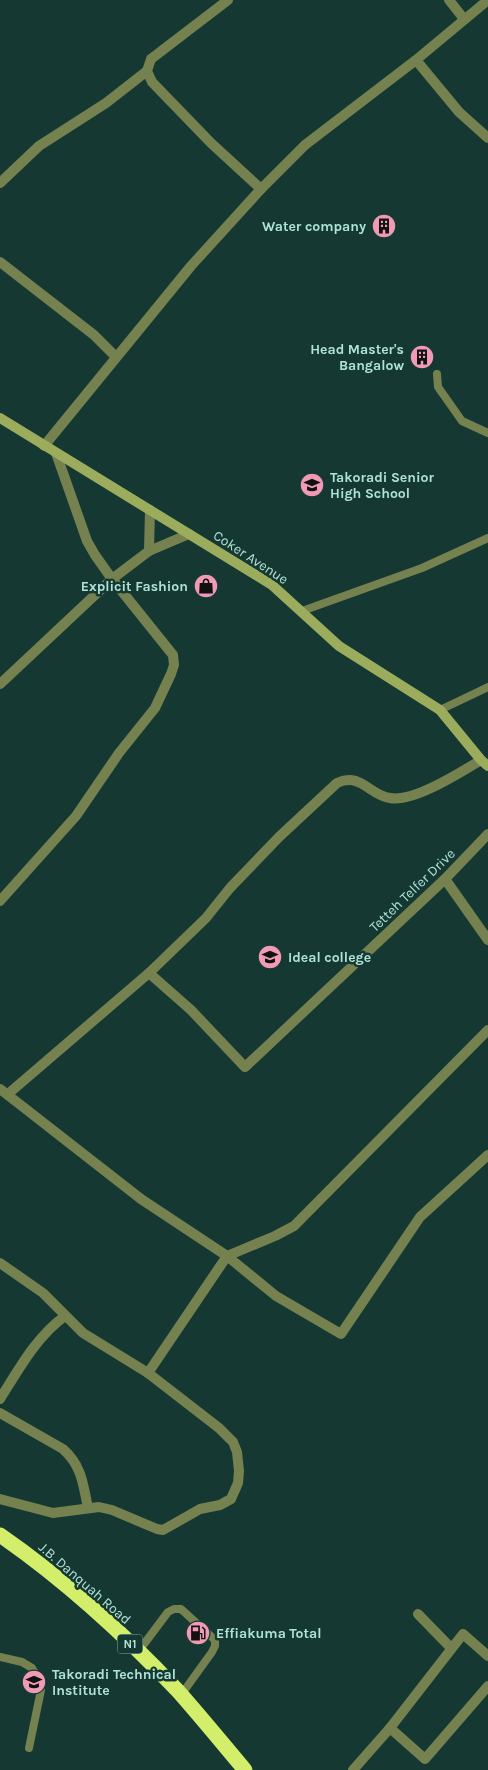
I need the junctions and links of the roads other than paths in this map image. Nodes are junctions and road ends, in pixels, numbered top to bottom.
1 (228, 0) edge
2 (449, 0) edge
3 (488, 0) edge
4 (464, 19) junction
5 (416, 60) junction
6 (148, 71) junction
7 (488, 138) edge
8 (0, 183) edge
9 (261, 189) junction
10 (0, 262) edge
11 (116, 357) junction
12 (437, 374) dead end
13 (0, 418) edge
14 (488, 433) edge
15 (44, 446) junction
16 (56, 453) junction
17 (150, 510) junction
18 (189, 534) junction
19 (488, 538) edge
20 (148, 551) junction
21 (112, 580) junction
22 (302, 611) junction
23 (0, 684) edge
24 (488, 686) edge
25 (440, 710) junction
26 (484, 763) edge
27 (488, 834) edge
28 (445, 879) junction
29 (0, 901) edge
30 (488, 940) edge
31 (149, 973) junction
32 (488, 1030) edge
33 (4, 1092) edge
34 (488, 1155) edge
35 (227, 1256) junction
36 (0, 1263) edge
37 (65, 1316) junction
38 (148, 1373) junction
39 (0, 1399) edge
40 (0, 1414) edge
41 (0, 1499) edge
42 (88, 1508) junction
43 (0, 1535) edge
44 (418, 1614) dead end
45 (451, 1648) junction
46 (138, 1652) junction
47 (488, 1656) edge
48 (0, 1657) edge
49 (488, 1686) edge
50 (181, 1695) junction
51 (390, 1728) junction
52 (29, 1748) dead end
53 (245, 1770) edge
54 (353, 1770) edge

1 - 6 street
2 - 4 street
3 - 4 street
4 - 5 street
5 - 7 street
5 - 9 street
6 - 8 street
6 - 9 street
9 - 11 street
10 - 11 street
11 - 15 street
12 - 14 lane
13 - 15 street, Coker Avenue
15 - 16 street, Coker Avenue
16 - 17 street, Coker Avenue
16 - 21 street
17 - 18 street, Coker Avenue
17 - 20 street
18 - 20 street
18 - 22 street, Coker Avenue
19 - 22 lane
20 - 21 street
21 - 23 street
21 - 29 street
22 - 25 street, Coker Avenue
24 - 25 lane
25 - 26 street, Coker Avenue
26 - 31 street
27 - 28 street, Tetteh Telfer Drive
28 - 30 street
28 - 31 street, Tetteh Telfer Drive
31 - 33 street
32 - 35 street
33 - 35 street
34 - 35 street
35 - 38 street
36 - 37 street
37 - 38 street
37 - 39 street
38 - 42 street
40 - 42 street
41 - 42 street
43 - 46 highway, J.B. Danquah Road / N1
44 - 45 street
45 - 47 street
45 - 51 street
46 - 50 highway, J.B. Danquah Road / N1
46 - 50 lane
48 - 52 lane
49 - 51 street
50 - 53 highway, J.B. Danquah Road / N1
51 - 54 street

